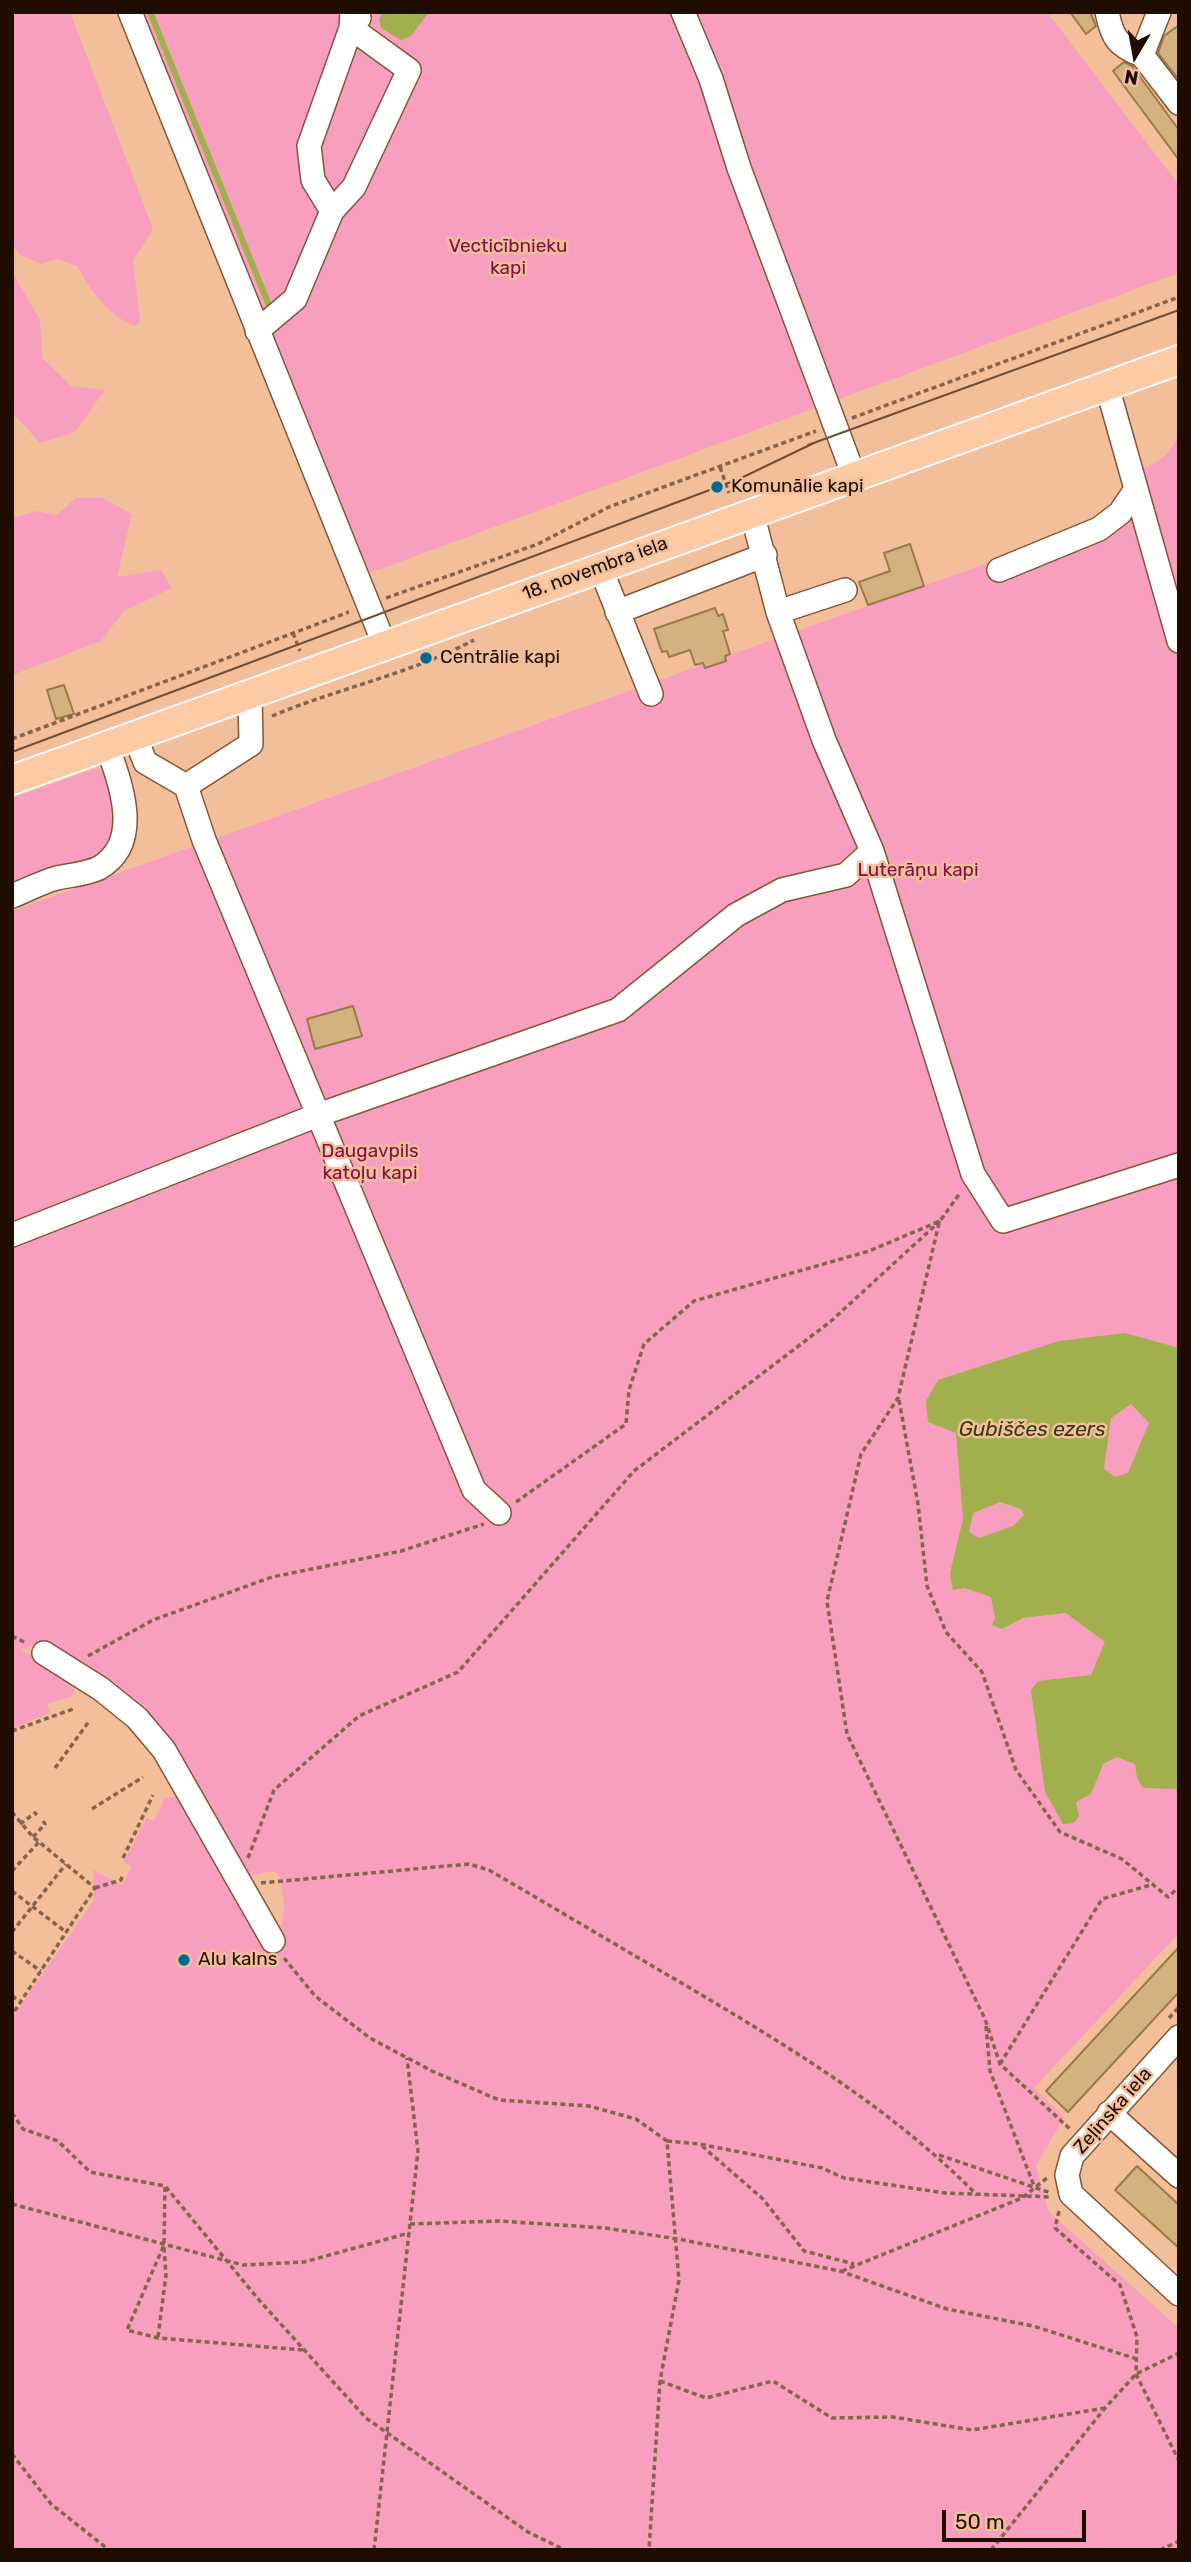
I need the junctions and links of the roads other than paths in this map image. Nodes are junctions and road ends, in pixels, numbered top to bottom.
1 (130, 12) edge
2 (683, 12) edge
3 (1107, 12) edge
4 (1159, 12) edge
5 (356, 18) edge
6 (1142, 55) junction
7 (1179, 103) edge
8 (332, 211) junction
9 (257, 331) junction
10 (1179, 360) edge
11 (1107, 386) junction
12 (854, 476) junction
13 (1136, 489) junction
14 (751, 513) junction
15 (765, 555) junction
16 (600, 567) junction
17 (999, 570) dead end
18 (845, 590) dead end
19 (617, 612) junction
20 (778, 612) junction
21 (1179, 641) edge
22 (385, 646) junction
23 (651, 694) dead end
24 (250, 695) junction
25 (135, 736) junction
26 (107, 746) junction
27 (12, 780) edge
28 (187, 786) junction
29 (872, 851) junction
30 (12, 896) edge
31 (318, 1115) junction
32 (1179, 1165) edge
33 (12, 1235) edge
34 (499, 1513) road end
35 (44, 1653) dead end
36 (273, 1941) road end
37 (1179, 2037) edge
38 (1109, 2113) junction
39 (1179, 2176) edge
40 (1179, 2294) edge

1 - 9 street
2 - 12 street
3 - 6 street
4 - 6 street
5 - 8 street
5 - 8 street
6 - 7 street
8 - 9 street
9 - 22 street
10 - 11 main road, 18. novembra iela
11 - 12 main road, 18. novembra iela
11 - 13 street
12 - 14 main road, 18. novembra iela
13 - 17 street
13 - 21 street
14 - 15 street
14 - 16 main road, 18. novembra iela
15 - 19 street
15 - 20 street
16 - 19 street
16 - 22 main road, 18. novembra iela
18 - 20 street
19 - 23 street
20 - 29 street
22 - 24 main road, 18. novembra iela
24 - 25 main road, 18. novembra iela
24 - 28 street
25 - 26 main road, 18. novembra iela
25 - 28 street
26 - 27 main road, 18. novembra iela
26 - 30 street
28 - 31 street
29 - 31 street
29 - 32 street
31 - 33 street
31 - 34 street
35 - 36 street
37 - 38 street, Zeļinska iela
38 - 39 street
38 - 40 street, Zeļinska iela

